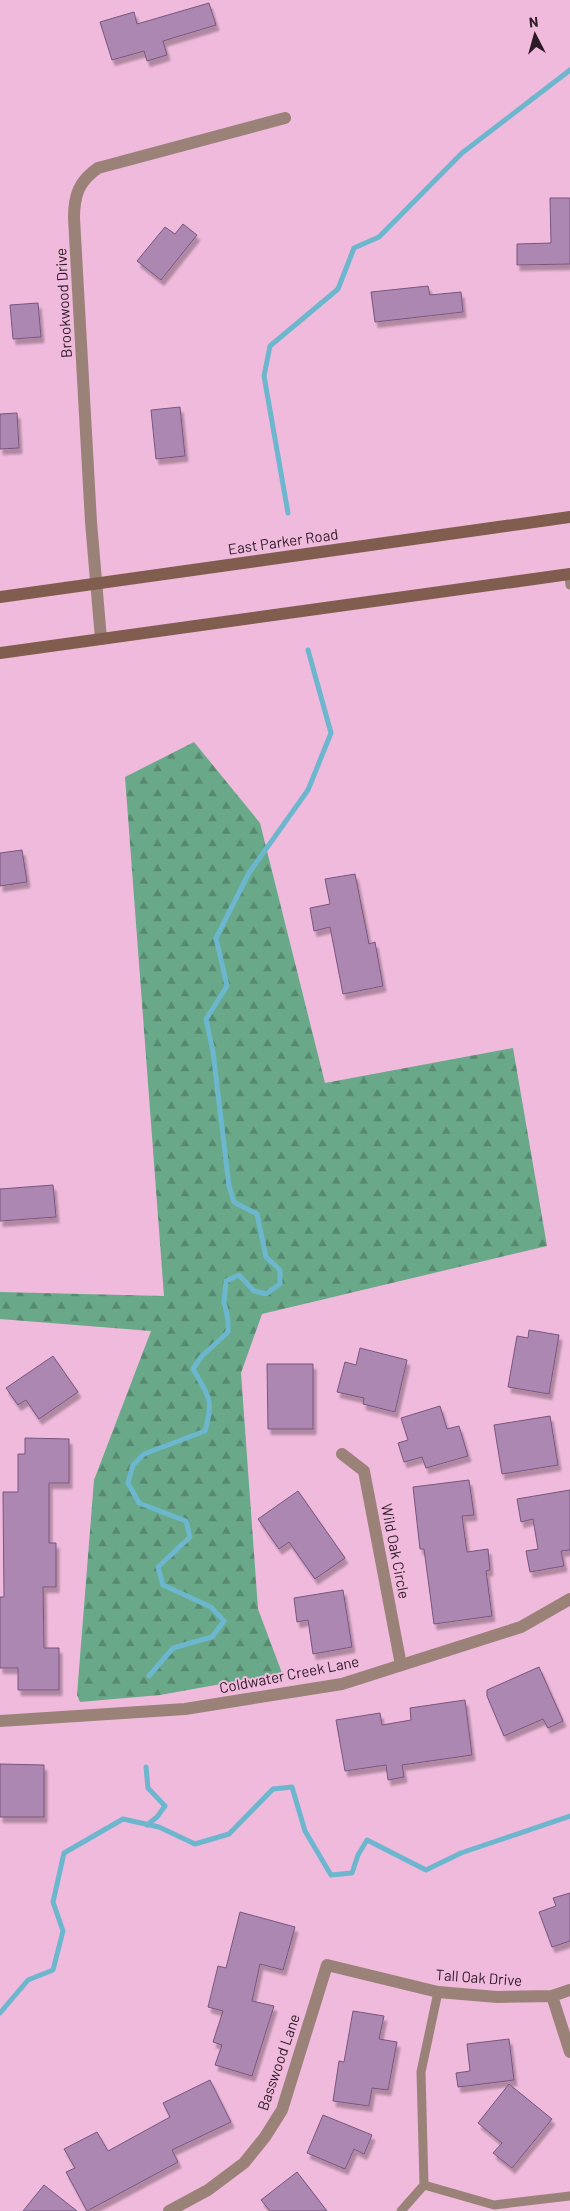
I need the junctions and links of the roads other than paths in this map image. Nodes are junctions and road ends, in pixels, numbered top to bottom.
1 (285, 118) dead end
2 (570, 517) edge
3 (570, 578) edge
4 (96, 583) junction
5 (0, 596) edge
6 (101, 639) junction
7 (0, 653) edge
8 (342, 1454) dead end
9 (570, 1599) edge
10 (401, 1665) junction
11 (0, 1721) edge
12 (327, 1965) joint
13 (570, 1990) edge
14 (438, 1992) junction
15 (552, 1996) junction
16 (570, 2052) edge
17 (424, 2185) junction
18 (570, 2196) edge
19 (169, 2211) edge
20 (401, 2211) edge

1 - 4 street, Brookwood Drive
2 - 4 main road, East Parker Road
3 - 6 main road
4 - 5 main road, East Parker Road
4 - 6 street, Brookwood Drive
6 - 7 main road
8 - 10 street, Wild Oak Circle
9 - 10 street, Coldwater Creek Lane
10 - 11 street, Coldwater Creek Lane
12 - 14 street, Tall Oak Drive
12 - 19 street, Basswood Lane
13 - 15 street, Tall Oak Drive
14 - 15 street, Tall Oak Drive
14 - 17 lane
15 - 16 street
17 - 18 lane
17 - 20 lane

